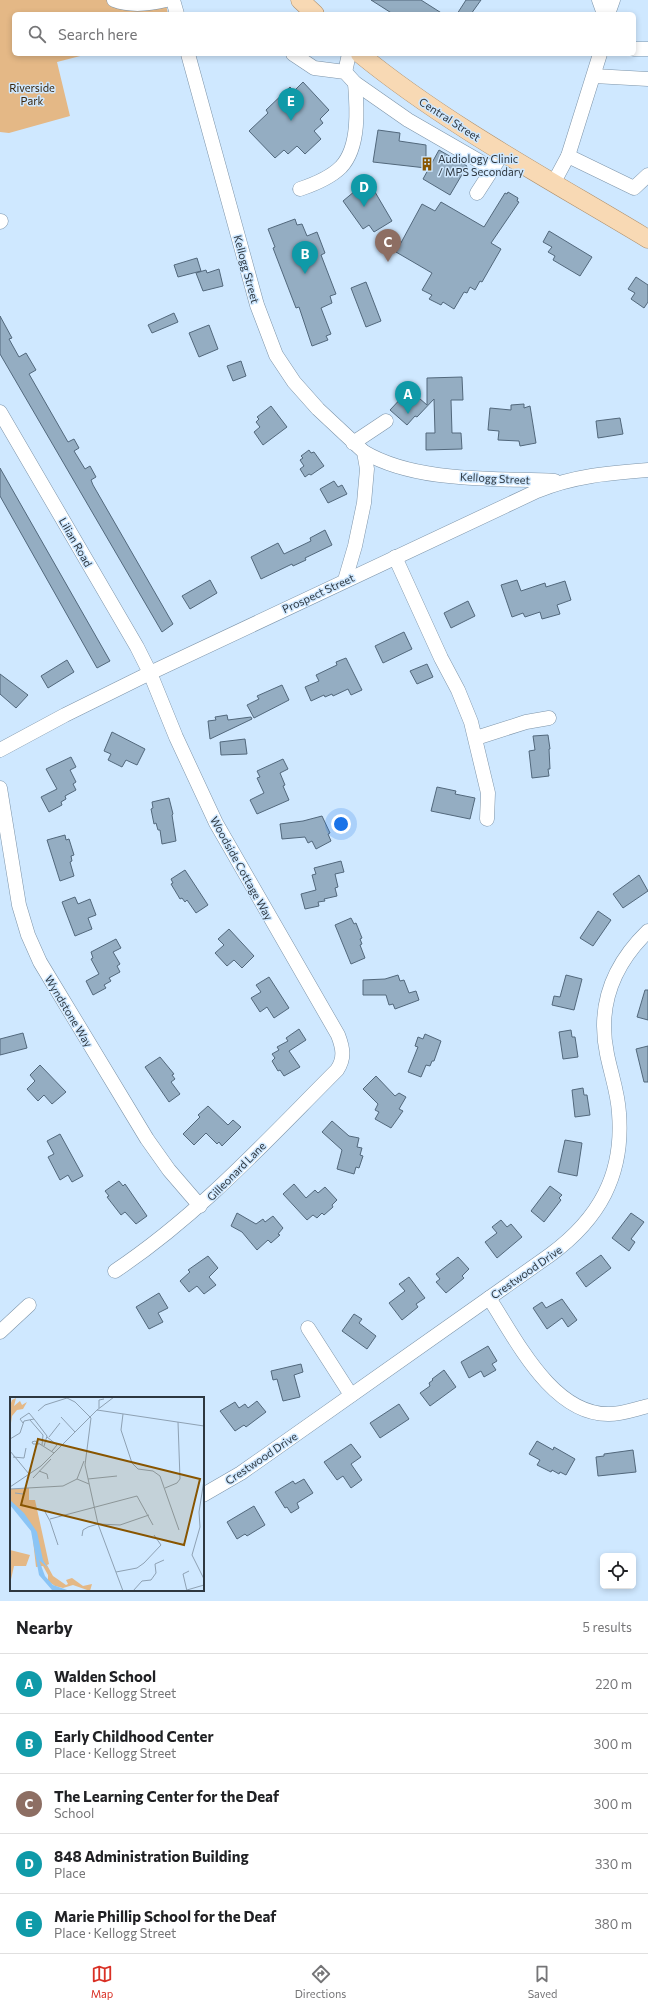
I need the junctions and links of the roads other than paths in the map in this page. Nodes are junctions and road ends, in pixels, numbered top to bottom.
1 (114, 0) edge
2 (166, 0) edge
3 (173, 0) edge
4 (300, 0) edge
5 (599, 0) edge
6 (613, 0) edge
7 (176, 12) edge
8 (313, 12) edge
9 (603, 12) edge
10 (609, 12) edge
11 (636, 49) edge
12 (648, 49) edge
13 (189, 56) edge
14 (296, 56) edge
15 (349, 56) edge
16 (363, 56) edge
17 (599, 56) edge
18 (594, 76) junction
19 (350, 77) junction
20 (648, 80) edge
21 (504, 152) junction
22 (568, 156) junction
23 (493, 169) junction
24 (648, 175) edge
25 (554, 182) junction
26 (300, 189) dead end
27 (477, 193) dead end
28 (648, 239) edge
29 (0, 412) edge
30 (386, 421) dead end
31 (353, 443) junction
32 (364, 452) junction
33 (648, 470) edge
34 (559, 482) junction
35 (394, 556) junction
36 (345, 580) junction
37 (150, 673) junction
38 (549, 718) dead end
39 (476, 738) junction
40 (0, 750) edge
41 (0, 788) edge
42 (487, 819) dead end
43 (648, 931) edge
44 (343, 1058) joint
45 (200, 1206) junction
46 (115, 1272) dead end
47 (489, 1298) junction
48 (29, 1305) dead end
49 (308, 1328) dead end
50 (0, 1332) edge
51 (351, 1395) junction
52 (648, 1406) edge
53 (204, 1494) edge

1 - 2 street
3 - 7 street
4 - 8 main road
5 - 9 street
6 - 10 street
11 - 12 street
13 - 31 street, Kellogg Street
14 - 19 street
15 - 19 street
16 - 21 main road, Central Street
17 - 18 street
18 - 20 street
18 - 22 street
19 - 23 street
19 - 26 street
21 - 23 street
21 - 25 main road, Central Street
22 - 24 street
22 - 25 street
23 - 27 street
25 - 28 main road, Central Street
29 - 37 street, Lilian Road
30 - 31 street
31 - 32 street, Kellogg Street
32 - 34 street, Kellogg Street
32 - 36 street
33 - 34 street, Prospect Street
34 - 35 street, Prospect Street
35 - 36 street, Prospect Street
35 - 39 street
36 - 37 street, Prospect Street
37 - 40 street, Prospect Street
37 - 44 street, Woodside Cottage Way
38 - 39 street
39 - 42 street
41 - 45 street, Wyndstone Way
43 - 47 street, Crestwood Drive
44 - 45 street, Gilleonard Lane
45 - 46 street, Gilleonard Lane
47 - 51 street, Crestwood Drive
47 - 52 street
48 - 50 street
49 - 51 street
51 - 53 street, Crestwood Drive

